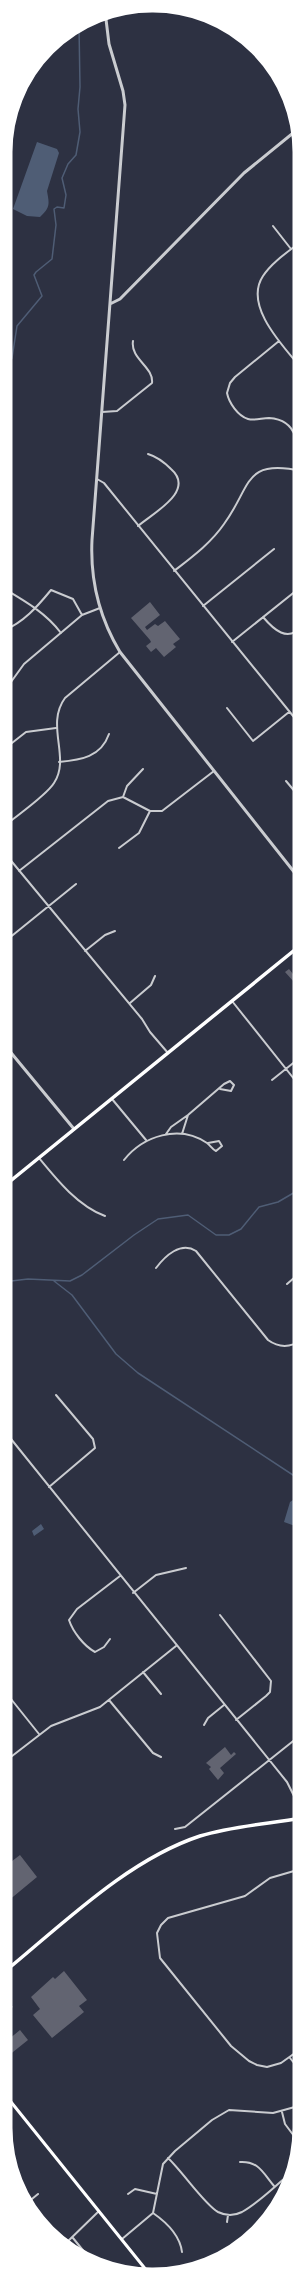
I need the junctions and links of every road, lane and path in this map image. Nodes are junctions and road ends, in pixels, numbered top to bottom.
1 (106, 18) edge
2 (294, 133) edge
3 (273, 226) dead end
4 (295, 246) edge
5 (291, 249) junction
6 (110, 304) junction
7 (132, 341) dead end
8 (279, 342) junction
9 (295, 361) edge
10 (101, 412) junction
11 (295, 436) edge
12 (148, 454) dead end
13 (295, 464) edge
14 (294, 470) joint
15 (96, 479) junction
16 (138, 526) junction
17 (274, 549) dead end
18 (174, 571) junction
19 (10, 592) edge
20 (295, 592) edge
21 (204, 606) junction
22 (36, 608) junction
23 (100, 608) junction
24 (82, 615) junction
25 (263, 617) junction
26 (10, 628) edge
27 (295, 631) edge
28 (61, 633) junction
29 (232, 642) junction
30 (120, 652) junction
31 (10, 683) edge
32 (227, 708) dead end
33 (289, 712) junction
34 (295, 719) edge
35 (56, 728) junction
36 (109, 734) dead end
37 (10, 745) edge
38 (60, 762) junction
39 (143, 769) dead end
40 (214, 771) junction
41 (286, 781) dead end
42 (295, 792) edge
43 (123, 797) junction
44 (150, 811) junction
45 (10, 821) edge
46 (119, 848) dead end
47 (10, 860) edge
48 (19, 871) junction
49 (295, 873) edge
50 (76, 884) dead end
51 (49, 906) junction
52 (115, 931) dead end
53 (10, 937) edge
54 (295, 950) edge
55 (85, 951) junction
56 (155, 976) dead end
57 (232, 1001) junction
58 (130, 1003) junction
59 (10, 1051) edge
60 (168, 1053) junction
61 (295, 1061) edge
62 (286, 1068) junction
63 (295, 1079) edge
64 (272, 1080) dead end
65 (220, 1089) junction
66 (112, 1098) junction
67 (188, 1115) junction
68 (74, 1129) junction
69 (166, 1134) junction
70 (182, 1134) junction
71 (146, 1140) junction
72 (208, 1143) junction
73 (39, 1158) junction
74 (124, 1160) dead end
75 (10, 1181) edge
76 (105, 1216) dead end
77 (156, 1268) dead end
78 (295, 1277) edge
79 (287, 1284) dead end
80 (295, 1343) edge
81 (56, 1395) dead end
82 (10, 1438) edge
83 (49, 1487) junction
84 (186, 1568) dead end
85 (120, 1576) junction
86 (133, 1592) junction
87 (220, 1615) dead end
88 (110, 1639) dead end
89 (177, 1646) junction
90 (143, 1672) junction
91 (161, 1694) dead end
92 (10, 1698) edge
93 (109, 1700) junction
94 (224, 1705) junction
95 (236, 1720) junction
96 (204, 1725) dead end
97 (39, 1734) junction
98 (295, 1740) edge
99 (10, 1757) edge
100 (161, 1757) dead end
101 (269, 1760) junction
102 (295, 1800) edge
103 (295, 1820) edge
104 (175, 1829) dead end
105 (295, 1870) edge
106 (10, 1967) edge
107 (295, 2053) edge
108 (289, 2058) junction
109 (295, 2065) edge
110 (10, 2101) edge
111 (295, 2107) edge
112 (282, 2112) junction
113 (295, 2137) edge
114 (168, 2158) junction
115 (240, 2162) dead end
116 (286, 2177) edge
117 (274, 2186) junction
118 (38, 2194) dead end
119 (128, 2194) dead end
120 (157, 2194) junction
121 (30, 2201) edge
122 (99, 2211) junction
123 (153, 2213) junction
124 (228, 2215) junction
125 (227, 2222) dead end
126 (73, 2238) junction
127 (122, 2239) junction
128 (68, 2242) edge
129 (182, 2252) dead end
130 (85, 2253) edge
131 (146, 2270) edge

1 - 6 street
2 - 6 street
3 - 5 street
4 - 5 street
5 - 8 street
6 - 10 street
7 - 10 street
8 - 9 street
8 - 11 street
10 - 15 street
12 - 16 street
13 - 14 street
14 - 18 street
15 - 16 street
15 - 23 street
16 - 18 street
17 - 21 street
18 - 21 street
19 - 22 street
20 - 25 street
21 - 29 street
22 - 24 street
22 - 26 street
22 - 28 street
23 - 24 street
23 - 30 street
24 - 28 street
25 - 27 street
25 - 29 street
28 - 31 street
29 - 33 street
30 - 35 street
30 - 40 street
32 - 33 street
33 - 34 street
35 - 37 street
35 - 38 street
36 - 38 street
38 - 45 street
39 - 43 street
40 - 44 street
40 - 49 street
41 - 42 street
43 - 44 street
43 - 48 street
44 - 46 street
47 - 48 street
48 - 51 street
50 - 51 street
51 - 53 street
51 - 55 street
52 - 55 street
54 - 57 main road
55 - 58 street
56 - 58 street
57 - 60 main road
57 - 62 street
58 - 60 street
59 - 68 street
60 - 66 main road
61 - 62 street
62 - 63 street
62 - 64 street
65 - 65 street
65 - 67 street
66 - 68 main road
66 - 71 street
67 - 69 street
67 - 70 street
68 - 73 main road
69 - 70 street
69 - 71 street
70 - 72 street
71 - 74 street
72 - 72 street
73 - 75 main road
73 - 76 street
77 - 80 street
78 - 79 street
81 - 83 street
82 - 83 street
83 - 85 street
84 - 86 street
85 - 86 street
85 - 88 street
86 - 89 street
87 - 95 street
89 - 90 street
89 - 94 street
90 - 91 street
90 - 93 street
92 - 97 street
93 - 97 street
93 - 100 street
94 - 95 street
94 - 96 street
95 - 101 street
97 - 99 street
98 - 101 street
101 - 102 street
101 - 104 street
103 - 106 main road
105 - 108 street
107 - 108 street
108 - 109 street
110 - 122 main road
111 - 112 street
112 - 113 street
112 - 114 street
114 - 120 street
114 - 124 street
115 - 117 street
116 - 117 street
117 - 124 street
118 - 121 street
119 - 120 street
120 - 123 street
122 - 126 street
122 - 127 main road
123 - 127 street
123 - 129 street
124 - 125 street
126 - 128 street
126 - 130 street
127 - 131 main road

